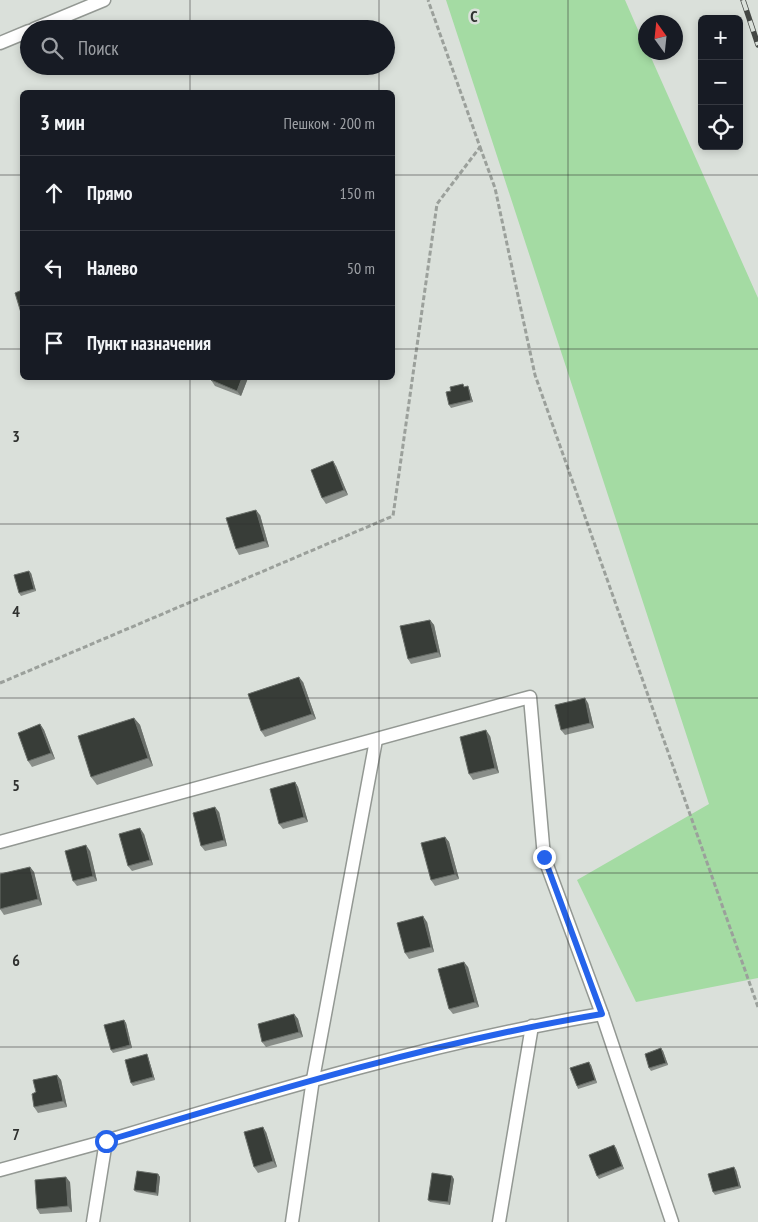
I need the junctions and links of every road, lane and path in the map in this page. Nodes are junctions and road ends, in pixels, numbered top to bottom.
1 (104, 0) edge
2 (428, 0) edge
3 (56, 20) edge
4 (20, 35) edge
5 (0, 43) edge
6 (480, 147) junction
7 (0, 683) edge
8 (376, 740) junction
9 (0, 842) edge
10 (758, 1008) edge
11 (602, 1014) junction
12 (532, 1026) junction
13 (313, 1079) junction
14 (106, 1141) junction
15 (0, 1170) edge
16 (93, 1222) edge
17 (292, 1222) edge
18 (499, 1222) edge
19 (672, 1222) edge

1 - 3 lane
2 - 6 path
4 - 5 lane
6 - 7 path
6 - 10 path
8 - 9 lane
8 - 11 lane
8 - 13 lane
11 - 12 lane
11 - 19 lane
12 - 13 lane
12 - 18 lane
13 - 14 lane
13 - 17 lane
14 - 15 lane
14 - 16 lane

